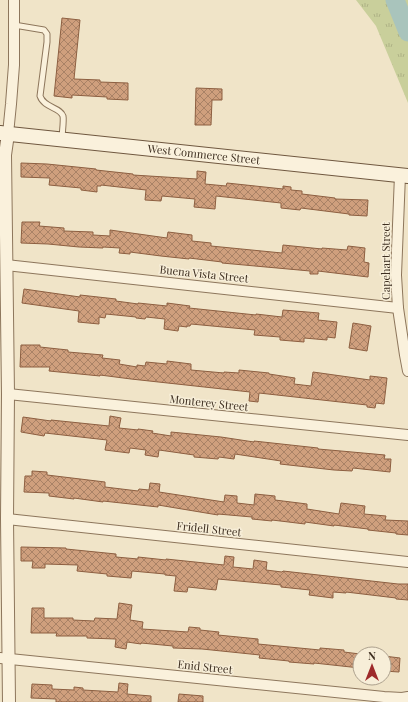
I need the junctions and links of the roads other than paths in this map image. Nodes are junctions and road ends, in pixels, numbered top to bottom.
1 (14, 0) edge
2 (14, 25) junction
3 (4, 133) edge
4 (62, 139) junction
5 (404, 175) edge
6 (3, 227) edge
7 (6, 265) junction
8 (398, 308) junction
9 (4, 337) edge
10 (408, 371) edge
11 (6, 398) edge
12 (408, 435) edge
13 (4, 519) edge
14 (4, 552) edge
15 (408, 562) edge
16 (4, 658) edge
17 (408, 697) edge
18 (9, 702) edge

1 - 2 street
2 - 3 street
2 - 4 lane
3 - 4 main road, West Commerce Street
3 - 6 street
4 - 5 main road, West Commerce Street
5 - 8 street, Capehart Street
6 - 7 street
7 - 8 street, Buena Vista Street
7 - 9 street
8 - 10 street, Capehart Street
9 - 11 street
11 - 12 street, Monterey Street
11 - 13 street
13 - 14 street
13 - 15 street, Fridell Street
14 - 16 street
16 - 17 street, Enid Street
16 - 18 street

